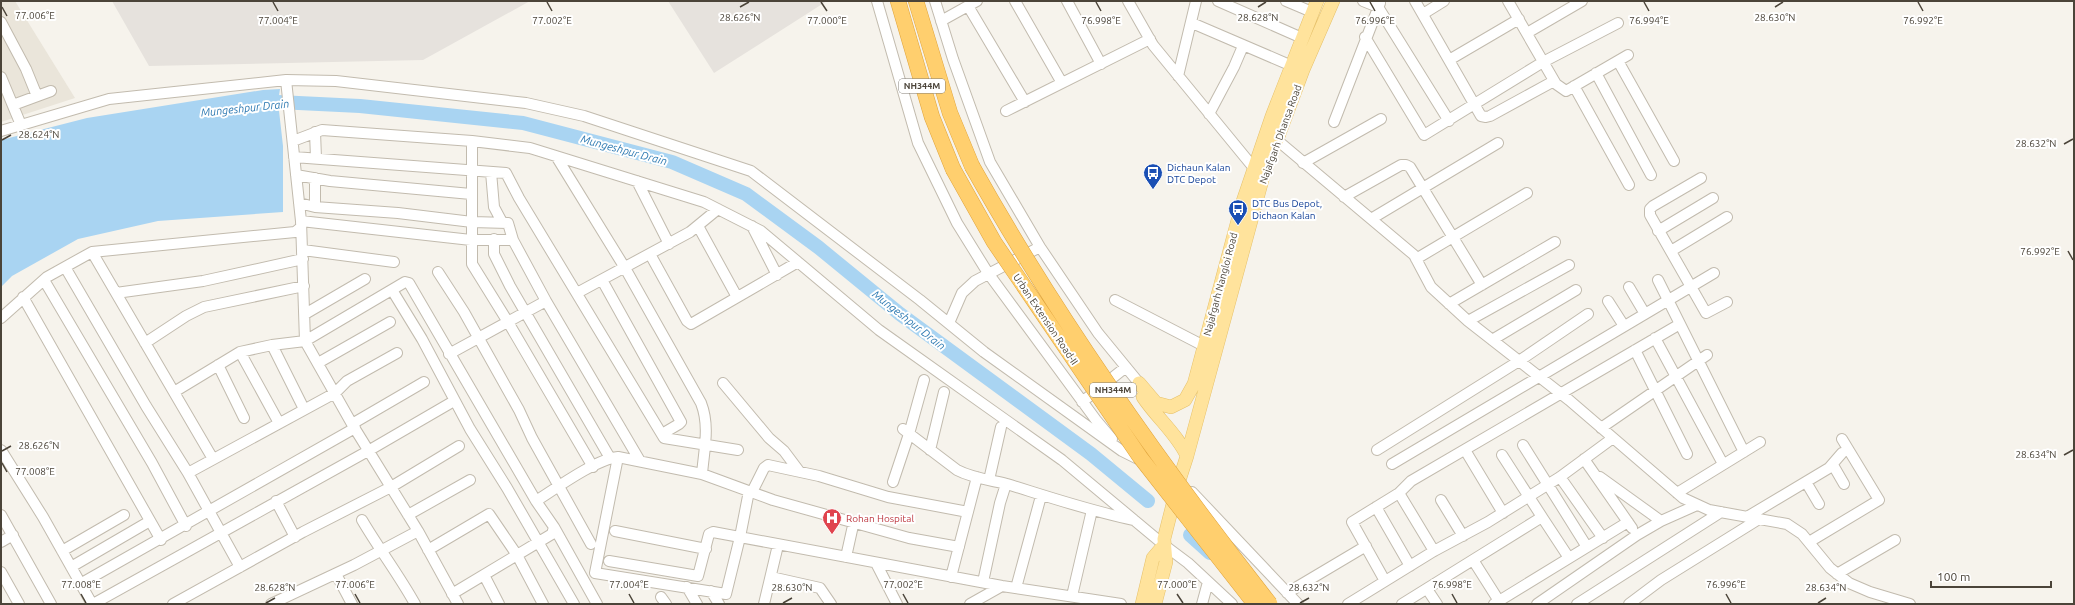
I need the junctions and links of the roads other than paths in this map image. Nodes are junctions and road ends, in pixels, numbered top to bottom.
1 (877, 1) edge
2 (898, 1) edge
3 (916, 1) edge
4 (935, 1) edge
5 (1015, 1) edge
6 (1067, 1) edge
7 (1128, 1) edge
8 (1196, 1) edge
9 (1218, 1) edge
10 (1286, 1) edge
11 (1333, 1) edge
12 (1363, 1) edge
13 (1415, 1) edge
14 (1444, 1) edge
15 (1508, 1) edge
16 (1582, 1) edge
17 (972, 4) edge
18 (1379, 4) edge
19 (1314, 6) edge
20 (1422, 14) junction
21 (1519, 19) junction
22 (941, 21) junction
23 (1, 22) edge
24 (1192, 23) junction
25 (1618, 23) dead end
26 (1527, 33) junction
27 (1365, 37) junction
28 (1302, 38) junction
29 (1150, 39) junction
30 (1243, 46) junction
31 (1628, 55) dead end
32 (1449, 60) junction
33 (1618, 61) junction
34 (1543, 62) junction
35 (1101, 64) junction
36 (1292, 66) junction
37 (1596, 73) junction
38 (1178, 76) junction
39 (1, 77) edge
40 (286, 80) junction
41 (1554, 81) junction
42 (1062, 83) junction
43 (1574, 86) junction
44 (50, 91) dead end
45 (37, 96) junction
46 (1025, 102) junction
47 (1474, 104) junction
48 (13, 105) junction
49 (1006, 111) dead end
50 (1208, 114) junction
51 (1381, 119) dead end
52 (1449, 121) junction
53 (1334, 122) dead end
54 (21, 125) junction
55 (1, 131) edge
56 (316, 132) junction
57 (1271, 137) junction
58 (292, 141) junction
59 (472, 141) junction
60 (1498, 143) dead end
61 (556, 156) junction
62 (294, 157) junction
63 (316, 158) junction
64 (1674, 161) dead end
65 (1303, 163) junction
66 (471, 171) junction
67 (491, 172) junction
68 (1258, 173) junction
69 (296, 175) junction
70 (1651, 175) dead end
71 (315, 178) junction
72 (1702, 178) dead end
73 (637, 181) junction
74 (1628, 185) dead end
75 (1423, 188) junction
76 (1527, 193) dead end
77 (471, 194) junction
78 (1344, 197) junction
79 (1713, 198) dead end
80 (299, 203) junction
81 (315, 207) junction
82 (718, 209) junction
83 (1727, 218) dead end
84 (1370, 219) junction
85 (472, 222) junction
86 (502, 222) junction
87 (301, 224) junction
88 (698, 226) junction
89 (752, 226) junction
90 (1658, 231) junction
91 (1453, 237) junction
92 (494, 239) junction
93 (471, 240) junction
94 (514, 240) junction
95 (1555, 242) dead end
96 (668, 244) junction
97 (1040, 247) junction
98 (1671, 251) junction
99 (92, 252) junction
100 (650, 254) junction
101 (303, 255) junction
102 (1416, 259) junction
103 (394, 262) dead end
104 (798, 262) junction
105 (1232, 264) junction
106 (1569, 265) dead end
107 (65, 267) junction
108 (625, 268) junction
109 (438, 272) dead end
110 (988, 273) junction
111 (1714, 273) dead end
112 (777, 275) junction
113 (365, 279) dead end
114 (44, 280) junction
115 (602, 280) junction
116 (1658, 280) dead end
117 (1482, 285) junction
118 (304, 286) junction
119 (1629, 287) dead end
120 (1690, 287) junction
121 (392, 290) junction
122 (1576, 290) dead end
123 (116, 293) junction
124 (577, 293) junction
125 (23, 297) junction
126 (737, 297) junction
127 (1115, 300) dead end
128 (1669, 300) junction
129 (546, 301) junction
130 (1608, 301) dead end
131 (1726, 302) dead end
132 (1449, 304) junction
133 (527, 312) junction
134 (304, 314) junction
135 (1588, 314) dead end
136 (1645, 314) junction
137 (1, 318) edge
138 (1468, 321) junction
139 (390, 322) dead end
140 (508, 322) junction
141 (949, 323) junction
142 (1680, 324) junction
143 (1624, 326) junction
144 (1655, 338) junction
145 (478, 339) junction
146 (1492, 340) junction
147 (305, 341) junction
148 (145, 342) junction
149 (272, 345) junction
150 (1204, 346) junction
151 (1635, 350) junction
152 (240, 352) junction
153 (397, 353) dead end
154 (449, 354) junction
155 (1703, 358) junction
156 (1519, 361) junction
157 (318, 363) junction
158 (218, 365) junction
159 (1126, 367) junction
160 (1540, 377) junction
161 (1676, 377) junction
162 (924, 380) dead end
163 (424, 382) dead end
164 (723, 383) dead end
165 (1139, 383) junction
166 (1655, 391) junction
167 (174, 392) junction
168 (944, 392) dead end
169 (335, 393) junction
170 (1561, 394) junction
171 (454, 401) junction
172 (1082, 402) junction
173 (304, 409) junction
174 (244, 418) dead end
175 (279, 423) junction
176 (354, 426) junction
177 (1002, 427) dead end
178 (1601, 428) junction
179 (906, 432) junction
180 (662, 434) junction
181 (1612, 438) junction
182 (1842, 439) dead end
183 (1760, 442) dead end
184 (705, 445) junction
185 (1523, 445) dead end
186 (459, 446) dead end
187 (1, 450) edge
188 (738, 450) dead end
189 (930, 450) junction
190 (1377, 450) dead end
191 (1465, 450) junction
192 (368, 451) junction
193 (1122, 451) junction
194 (1744, 452) junction
195 (1688, 454) dead end
196 (1842, 454) dead end
197 (1502, 455) dead end
198 (1187, 456) junction
199 (614, 457) junction
200 (1584, 458) junction
201 (213, 459) junction
202 (640, 461) junction
203 (1392, 464) dead end
204 (1723, 464) junction
205 (1833, 465) junction
206 (593, 467) junction
207 (798, 471) junction
208 (188, 472) junction
209 (1594, 473) junction
210 (702, 474) junction
211 (978, 477) junction
212 (1560, 477) junction
213 (470, 480) dead end
214 (989, 480) junction
215 (1178, 481) junction
216 (893, 482) dead end
217 (1806, 482) junction
218 (1006, 484) junction
219 (1844, 484) dead end
220 (1547, 485) junction
221 (560, 486) junction
222 (391, 487) junction
223 (750, 492) junction
224 (1399, 493) junction
225 (1677, 493) junction
226 (1041, 496) junction
227 (1528, 497) junction
228 (1441, 500) dead end
229 (276, 501) junction
230 (536, 501) junction
231 (1819, 504) dead end
232 (1697, 505) junction
233 (1376, 507) junction
234 (1092, 510) junction
235 (968, 512) junction
236 (1721, 512) junction
237 (209, 513) junction
238 (1503, 513) junction
239 (1, 515) edge
240 (124, 515) dead end
241 (408, 515) junction
242 (1542, 517) junction
243 (1747, 517) junction
244 (1759, 519) junction
245 (362, 520) dead end
246 (150, 521) junction
247 (854, 521) junction
248 (1135, 521) junction
249 (1660, 521) junction
250 (1628, 522) junction
251 (186, 526) junction
252 (554, 527) junction
253 (615, 530) dead end
254 (418, 531) junction
255 (221, 532) junction
256 (12, 535) junction
257 (1637, 535) junction
258 (1463, 536) junction
259 (295, 537) junction
260 (740, 538) junction
261 (1602, 538) junction
262 (161, 540) junction
263 (1895, 540) dead end
264 (1, 542) edge
265 (538, 542) junction
266 (1809, 542) junction
267 (591, 544) dead end
268 (778, 545) junction
269 (1164, 545) junction
270 (1366, 546) junction
271 (959, 547) junction
272 (1587, 547) junction
273 (706, 549) junction
274 (428, 550) junction
275 (62, 551) junction
276 (380, 551) junction
277 (1434, 551) junction
278 (517, 555) junction
279 (846, 558) junction
280 (1569, 558) junction
281 (1473, 560) junction
282 (609, 561) dead end
283 (876, 563) junction
284 (1410, 566) junction
285 (71, 567) junction
286 (240, 567) junction
287 (1, 572) edge
288 (336, 574) junction
289 (1837, 574) junction
290 (484, 575) junction
291 (951, 576) junction
292 (770, 577) junction
293 (1385, 581) junction
294 (983, 582) junction
295 (1208, 582) junction
296 (80, 584) junction
297 (1002, 586) junction
298 (687, 588) junction
299 (1016, 588) junction
300 (1427, 589) junction
301 (711, 591) junction
302 (1287, 593) junction
303 (452, 594) junction
304 (1072, 596) junction
305 (1094, 602) edge
306 (1497, 602) edge
307 (1230, 603) edge
308 (19, 604) edge
309 (51, 604) edge
310 (92, 604) edge
311 (174, 604) edge
312 (271, 604) edge
313 (352, 604) edge
314 (415, 604) edge
315 (458, 604) edge
316 (500, 604) edge
317 (543, 604) edge
318 (574, 604) edge
319 (597, 604) edge
320 (697, 604) edge
321 (719, 604) edge
322 (764, 604) edge
323 (831, 604) edge
324 (897, 604) edge
325 (970, 604) edge
326 (1121, 604) edge
327 (1142, 604) edge
328 (1155, 604) edge
329 (1202, 604) edge
330 (1255, 604) edge
331 (1270, 604) edge
332 (1298, 604) edge
333 (1348, 604) edge
334 (1402, 604) edge
335 (1436, 604) edge
336 (1537, 604) edge
337 (1577, 604) edge
338 (1629, 604) edge
339 (1910, 604) edge

1 - 110 street
2 - 330 highway, Urban Extension Road-II / NH344M, bridge
3 - 331 highway, Urban Extension Road-II / NH344M, bridge
4 - 22 street
5 - 42 street
6 - 35 street
7 - 29 street
8 - 24 street
9 - 28 street
10 - 19 street
11 - 57 main road, Najafgarh Dhansa Road
12 - 18 street
13 - 20 street
14 - 20 street
15 - 21 street
16 - 26 street
17 - 22 street
17 - 46 street
18 - 27 street
18 - 52 street
19 - 28 main road, Najafgarh Nangloi Road
20 - 32 street
21 - 26 street
21 - 32 street
22 - 97 street
23 - 45 street
24 - 30 street
24 - 38 street
25 - 34 street
26 - 34 street
27 - 52 street
27 - 53 street
28 - 36 main road, Najafgarh Nangloi Road
29 - 35 street
29 - 38 street
30 - 36 street
30 - 50 street
31 - 33 street
32 - 47 street
33 - 37 street
33 - 64 street
34 - 41 street
34 - 47 street
35 - 42 street
36 - 57 main road, Najafgarh Nangloi Road
37 - 43 street
37 - 70 street
38 - 50 street
39 - 48 street
40 - 54 street
40 - 58 street
40 - 141 street
41 - 43 street
41 - 47 street
42 - 46 street
43 - 74 street
44 - 45 street
45 - 48 street
46 - 49 street
47 - 52 street
48 - 54 street
50 - 68 street
51 - 65 street
54 - 55 street
56 - 58 street
56 - 59 street
56 - 63 street
57 - 65 street
57 - 68 main road, Najafgarh Nangloi Road
58 - 62 street
59 - 61 street
59 - 66 street
60 - 75 street
61 - 73 street
61 - 108 street
62 - 63 street
62 - 69 street
63 - 66 street
65 - 78 street
66 - 67 street
66 - 77 street
67 - 86 street
67 - 124 street
68 - 105 main road, Najafgarh Nangloi Road
69 - 71 street
69 - 80 street
71 - 77 street
71 - 81 street
72 - 90 street
73 - 82 street
73 - 96 street
75 - 78 street
75 - 84 street
75 - 91 street
76 - 91 street
77 - 85 street
78 - 84 street
79 - 90 street
80 - 81 street
80 - 87 street
81 - 85 street
82 - 88 street
82 - 89 street
83 - 98 street
84 - 102 street
85 - 86 street
85 - 93 street
86 - 94 street
87 - 93 street
87 - 99 street
87 - 101 street
88 - 96 street
88 - 126 street
89 - 104 street
89 - 112 street
90 - 98 street
91 - 102 street
91 - 117 street
92 - 93 street
92 - 94 street
92 - 133 street
93 - 140 street
94 - 129 street
95 - 117 street
96 - 100 street
97 - 110 street
97 - 159 street
98 - 120 street
99 - 107 street
99 - 123 street
100 - 108 street
100 - 126 street
101 - 103 street
101 - 118 street
101 - 123 street
102 - 132 street
104 - 112 street
104 - 248 street
105 - 150 main road, Najafgarh Nangloi Road
105 - 198 main road
106 - 138 street
107 - 114 street
107 - 208 street
108 - 115 street
108 - 184 street
109 - 145 street
110 - 141 street
110 - 172 street
111 - 120 street
112 - 126 street
113 - 134 street
114 - 125 street
114 - 251 street
115 - 124 street
115 - 180 street
116 - 128 street
117 - 132 street
118 - 134 street
118 - 148 street
119 - 136 street
120 - 128 street
120 - 131 street
121 - 147 street
121 - 154 street
121 - 171 street
122 - 146 street
123 - 148 street
124 - 180 street
125 - 137 street
125 - 246 street
127 - 150 street
128 - 136 street
128 - 142 street
129 - 133 street
129 - 202 street
130 - 143 street
132 - 138 street
133 - 140 street
133 - 199 street
134 - 147 street
135 - 156 street
136 - 143 street
138 - 146 street
139 - 157 street
140 - 145 street
140 - 206 street
141 - 193 street
142 - 144 street
142 - 155 street
143 - 160 street
144 - 151 street
144 - 161 street
145 - 154 street
145 - 221 street
146 - 156 street
147 - 149 street
147 - 157 street
148 - 167 street
149 - 152 street
149 - 173 street
150 - 165 main road, Najafgarh Nangloi Road
151 - 166 street
151 - 170 street
152 - 158 street
152 - 175 street
153 - 169 street
154 - 230 street
155 - 161 street
155 - 194 street
156 - 160 street
156 - 190 street
157 - 169 street
158 - 167 street
158 - 174 street
159 - 165 street
159 - 172 street
160 - 170 street
160 - 203 street
161 - 166 street
161 - 204 street
162 - 179 street
163 - 176 street
164 - 207 street
165 - 198 main road
166 - 178 street
166 - 195 street
167 - 201 street
168 - 189 street
169 - 173 street
169 - 176 street
170 - 178 street
170 - 191 street
171 - 192 street
171 - 265 street
172 - 193 street
173 - 175 street
175 - 201 street
176 - 192 street
176 - 237 street
177 - 214 street
178 - 181 street
179 - 189 street
179 - 216 street
180 - 184 street
181 - 200 street
181 - 225 street
182 - 266 street
183 - 194 street
184 - 188 street
184 - 210 street
185 - 220 street
186 - 222 street
187 - 275 street
189 - 211 street
191 - 224 street
191 - 238 street
192 - 222 street
192 - 229 street
193 - 215 street
194 - 204 street
196 - 205 street
197 - 227 street
198 - 215 main road
199 - 202 street
199 - 206 street
199 - 298 street
200 - 209 street
200 - 212 street
201 - 208 street
202 - 210 street
204 - 225 street
205 - 217 street
205 - 219 street
206 - 221 street
207 - 223 street
207 - 235 street
208 - 237 street
209 - 249 street
209 - 250 street
210 - 223 street
211 - 214 street
211 - 235 street
212 - 220 street
212 - 261 street
213 - 241 street
214 - 218 street
215 - 269 main road
215 - 302 street
217 - 231 street
217 - 243 street
218 - 226 street
218 - 294 street
220 - 227 street
220 - 272 street
221 - 230 street
221 - 267 street
222 - 241 street
222 - 259 street
223 - 247 street
223 - 260 street
224 - 233 street
224 - 277 street
225 - 232 street
226 - 234 street
226 - 299 street
227 - 238 street
227 - 242 street
228 - 258 street
229 - 255 street
229 - 259 street
230 - 252 street
232 - 236 street
232 - 249 street
233 - 270 street
233 - 284 street
234 - 248 street
234 - 304 street
235 - 271 street
236 - 243 street
236 - 337 street
237 - 251 street
237 - 255 street
238 - 258 street
239 - 256 street
240 - 275 street
241 - 254 street
242 - 280 street
242 - 281 street
243 - 244 street
244 - 266 street
244 - 338 street
245 - 276 street
246 - 262 street
246 - 285 street
247 - 271 street
247 - 279 street
248 - 269 street
249 - 257 street
250 - 257 street
250 - 261 street
251 - 262 street
252 - 265 street
252 - 319 street
253 - 273 street
254 - 274 street
254 - 276 street
255 - 286 street
255 - 310 street
256 - 264 street
256 - 309 street
257 - 336 street
258 - 277 street
259 - 286 street
260 - 268 street
260 - 273 street
260 - 301 street
261 - 272 street
262 - 296 street
263 - 289 street
265 - 278 street
265 - 318 street
266 - 289 street
268 - 279 street
268 - 292 street
269 - 295 street
269 - 327 main road
269 - 328 main road
270 - 293 street
270 - 302 street
271 - 291 street
272 - 280 street
273 - 282 street
274 - 278 street
274 - 303 street
275 - 285 street
276 - 288 street
276 - 314 street
277 - 284 street
278 - 290 street
278 - 317 street
279 - 283 street
280 - 306 street
281 - 300 street
281 - 306 street
283 - 291 street
283 - 324 street
284 - 293 street
285 - 296 street
286 - 311 street
287 - 308 street
288 - 312 street
288 - 313 street
289 - 339 street
290 - 303 street
290 - 316 street
291 - 294 street
292 - 322 street
292 - 323 street
293 - 333 street
294 - 297 street
295 - 307 street
295 - 329 street
296 - 310 street
297 - 299 street
297 - 325 street
298 - 301 street
298 - 320 street
299 - 304 street
300 - 334 street
300 - 335 street
301 - 321 street
302 - 332 street
303 - 315 street
304 - 305 street
305 - 326 street

